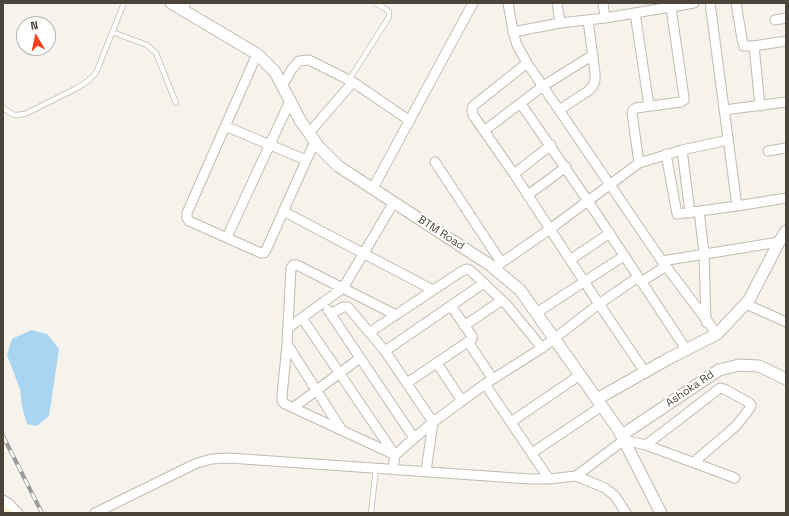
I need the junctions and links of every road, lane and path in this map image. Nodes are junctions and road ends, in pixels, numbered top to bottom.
1 (124, 3) edge
2 (171, 3) edge
3 (376, 3) edge
4 (473, 3) edge
5 (508, 3) edge
6 (557, 3) edge
7 (603, 3) edge
8 (694, 3) edge
9 (710, 3) edge
10 (736, 3) edge
11 (186, 7) edge
12 (650, 7) edge
13 (671, 8) junction
14 (635, 13) junction
15 (605, 18) junction
16 (786, 18) edge
17 (588, 20) junction
18 (775, 20) dead end
19 (560, 23) junction
20 (112, 32) junction
21 (513, 32) junction
22 (786, 41) edge
23 (754, 46) junction
24 (257, 54) junction
25 (593, 55) junction
26 (527, 63) junction
27 (351, 81) junction
28 (282, 86) junction
29 (543, 86) junction
30 (290, 101) junction
31 (786, 102) edge
32 (176, 103) dead end
33 (521, 104) junction
34 (649, 106) junction
35 (760, 106) junction
36 (3, 108) edge
37 (560, 110) junction
38 (724, 110) junction
39 (410, 121) junction
40 (225, 126) junction
41 (484, 131) junction
42 (312, 137) junction
43 (728, 140) junction
44 (270, 145) junction
45 (551, 145) junction
46 (786, 148) edge
47 (682, 150) junction
48 (768, 151) dead end
49 (666, 154) junction
50 (306, 160) junction
51 (435, 162) dead end
52 (639, 163) junction
53 (566, 167) junction
54 (514, 174) junction
55 (609, 184) junction
56 (373, 188) junction
57 (528, 195) junction
58 (786, 198) edge
59 (588, 201) junction
60 (394, 202) junction
61 (737, 206) junction
62 (283, 212) junction
63 (699, 212) junction
64 (690, 213) junction
65 (550, 229) junction
66 (786, 231) edge
67 (610, 233) junction
68 (227, 237) junction
69 (779, 242) junction
70 (704, 253) junction
71 (363, 254) junction
72 (624, 256) junction
73 (570, 260) junction
74 (664, 263) junction
75 (498, 265) junction
76 (640, 280) junction
77 (585, 282) junction
78 (484, 283) junction
79 (343, 288) junction
80 (433, 290) junction
81 (502, 300) junction
82 (323, 303) junction
83 (599, 304) junction
84 (746, 304) junction
85 (451, 306) junction
86 (536, 313) junction
87 (331, 314) junction
88 (396, 315) junction
89 (302, 318) junction
90 (706, 322) junction
91 (786, 322) edge
92 (464, 326) junction
93 (288, 328) junction
94 (370, 332) junction
95 (717, 334) junction
96 (554, 338) junction
97 (468, 342) junction
98 (287, 344) junction
99 (542, 348) junction
100 (686, 350) junction
101 (385, 351) junction
102 (360, 358) junction
103 (437, 363) junction
104 (645, 372) junction
105 (339, 373) junction
106 (580, 375) junction
107 (786, 380) edge
108 (489, 381) junction
109 (407, 383) junction
110 (317, 390) junction
111 (462, 401) junction
112 (600, 402) junction
113 (294, 407) junction
114 (433, 422) junction
115 (511, 422) junction
116 (341, 430) junction
117 (414, 438) junction
118 (623, 438) junction
119 (646, 446) junction
120 (532, 453) junction
121 (394, 455) junction
122 (694, 462) junction
123 (376, 468) junction
124 (393, 470) junction
125 (426, 471) junction
126 (576, 476) junction
127 (736, 478) dead end
128 (550, 479) junction
129 (3, 500) edge
130 (18, 513) edge
131 (95, 513) edge
132 (371, 513) edge
133 (626, 513) edge
134 (661, 513) edge

1 - 20 lane
2 - 11 street, BTM Road
3 - 27 lane
4 - 39 street
5 - 21 street
6 - 19 street
7 - 15 street
8 - 13 street
9 - 38 street
10 - 23 street
11 - 24 street, BTM Road
12 - 13 street
12 - 14 street
13 - 34 street
14 - 15 street
14 - 34 street
15 - 17 street
16 - 18 street
17 - 19 street
17 - 25 street
19 - 21 street
20 - 32 lane
20 - 36 lane
21 - 26 street
22 - 23 street
23 - 35 street
24 - 28 street, BTM Road
24 - 40 street
25 - 29 street
25 - 37 street
26 - 29 street
26 - 41 street
27 - 28 street
27 - 39 street
27 - 42 street
28 - 30 street, BTM Road
29 - 33 street
29 - 37 street
30 - 42 street, BTM Road
30 - 44 street
31 - 35 street
33 - 41 street
33 - 45 street
34 - 52 street
35 - 38 street
37 - 55 street
38 - 43 street
39 - 56 street
40 - 44 street
40 - 68 street
41 - 54 street
42 - 50 street
42 - 56 street, BTM Road
43 - 47 street
43 - 61 street
44 - 50 street
44 - 68 street
45 - 53 street
45 - 54 street
46 - 48 street
47 - 49 street
47 - 64 street
49 - 52 street
49 - 64 street
50 - 62 street
51 - 75 street
52 - 55 street
53 - 57 street
53 - 59 street
54 - 57 street
55 - 59 street
55 - 74 street
56 - 60 street, BTM Road
57 - 65 street
58 - 61 street
59 - 65 street
59 - 67 street
60 - 71 street
60 - 75 street, BTM Road
61 - 63 street
62 - 68 street
62 - 71 street
63 - 64 street
63 - 70 street
65 - 73 street
65 - 75 street
66 - 69 street
67 - 72 street
67 - 73 street
69 - 70 street
69 - 84 street
70 - 74 street
70 - 90 street
71 - 79 street
71 - 80 street
72 - 76 street
72 - 77 street
73 - 77 street
74 - 76 street
74 - 90 street
75 - 86 street, BTM Road
76 - 83 street
76 - 100 street
77 - 83 street
77 - 86 street
78 - 80 street
78 - 81 street
78 - 85 street
79 - 82 street
79 - 88 street
79 - 93 street
80 - 88 street
81 - 92 street
81 - 99 street
82 - 87 street
82 - 89 street
83 - 96 street
83 - 104 street
84 - 91 street
84 - 95 street
85 - 92 street
85 - 101 street
86 - 96 street, BTM Road
87 - 94 street
87 - 102 street
88 - 94 street
89 - 93 street
89 - 105 street
90 - 95 street
92 - 97 street
93 - 98 street
94 - 101 street
95 - 100 street
96 - 99 street
96 - 106 street, BTM Road
97 - 103 street
97 - 108 street
98 - 110 street
98 - 113 street
99 - 108 street
100 - 104 street
101 - 109 street
102 - 105 street
102 - 117 street
103 - 109 street
103 - 111 street
104 - 112 street
105 - 110 street
105 - 121 street
106 - 112 street, BTM Road
106 - 115 street
107 - 118 street, Ashoka Rd
108 - 111 street
108 - 115 street
109 - 114 street
110 - 113 street
110 - 116 street
111 - 114 street
112 - 118 street, BTM Road
112 - 120 street
113 - 116 street
114 - 117 street
114 - 125 street
115 - 120 street
116 - 121 street
117 - 121 street
118 - 119 street
118 - 126 street
118 - 134 street, BTM Road
119 - 122 street
119 - 122 street
120 - 128 street
121 - 124 street
122 - 127 street
123 - 124 street
123 - 131 street
123 - 132 lane
124 - 125 street
125 - 128 street
126 - 128 street
126 - 133 street
129 - 130 street

